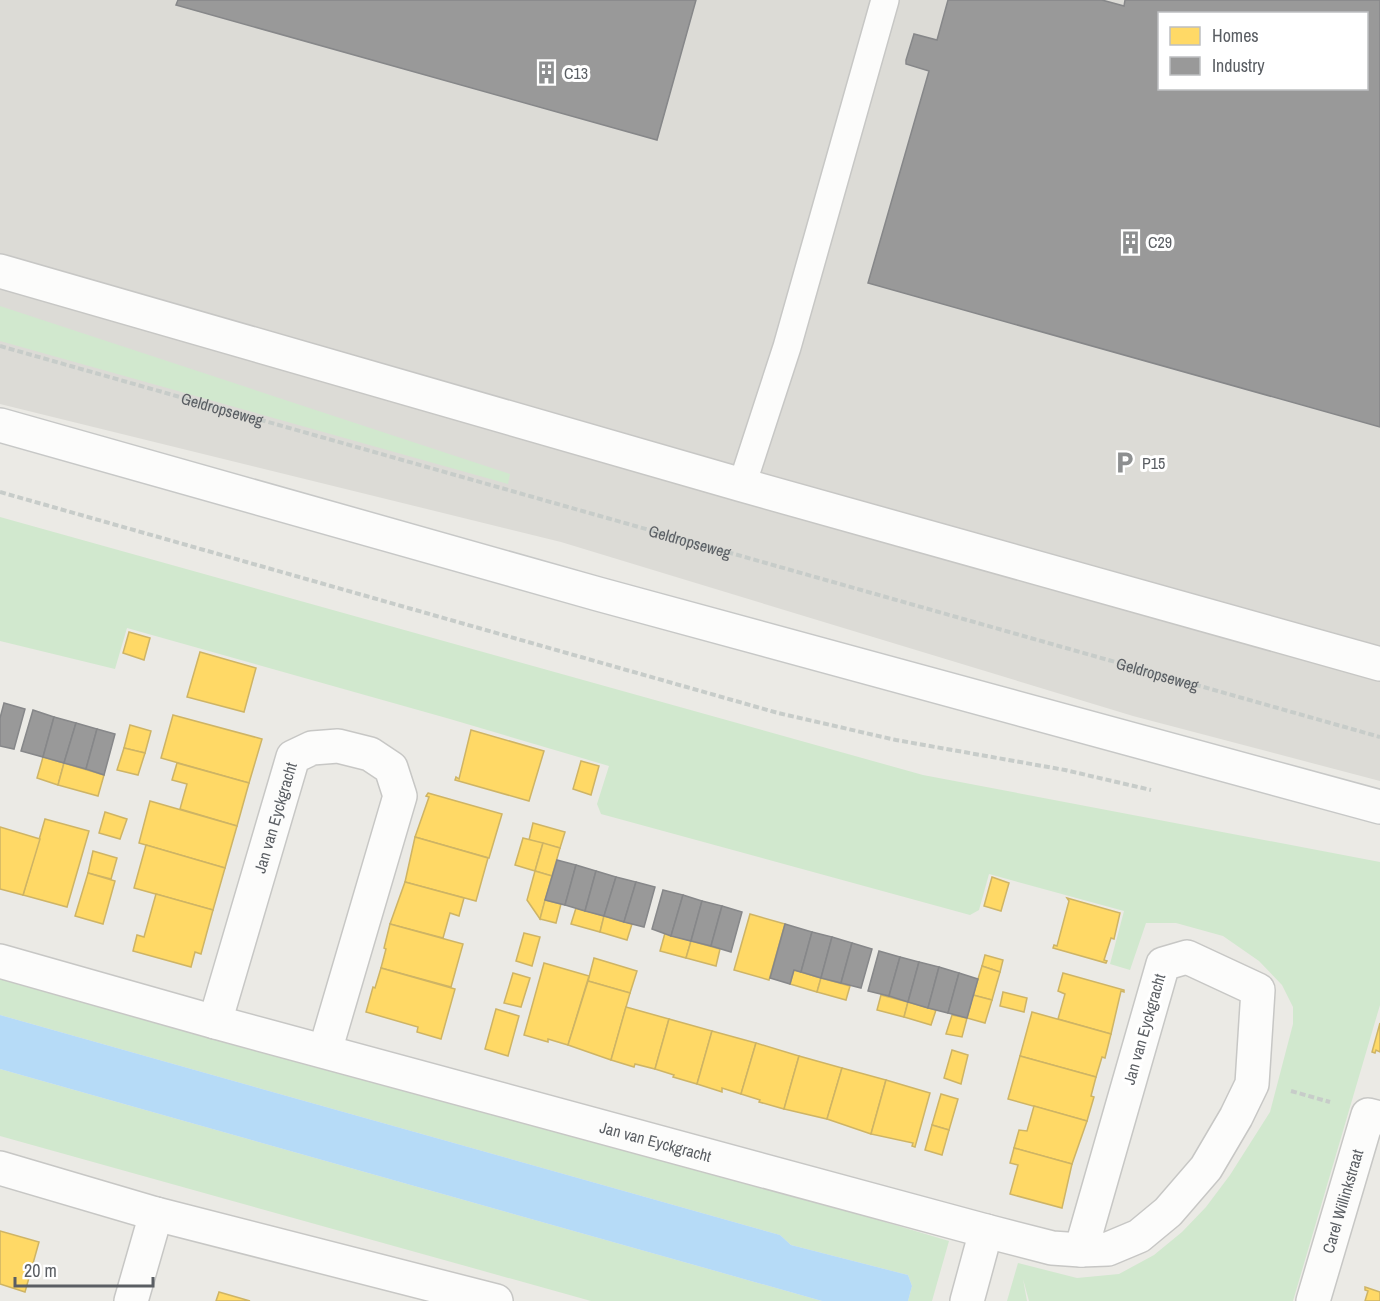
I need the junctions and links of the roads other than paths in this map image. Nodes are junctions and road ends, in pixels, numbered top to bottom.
1 (885, 0) edge
2 (0, 271) edge
3 (0, 425) edge
4 (742, 485) junction
5 (1380, 664) edge
6 (1380, 807) edge
7 (0, 961) edge
8 (215, 1022) junction
9 (325, 1052) junction
10 (1374, 1117) edge
11 (0, 1168) edge
12 (156, 1214) junction
13 (986, 1231) junction
14 (1081, 1250) junction
15 (131, 1301) edge
16 (496, 1301) edge
17 (967, 1301) edge
18 (1313, 1301) edge

1 - 4 lane
2 - 4 street
3 - 6 street
4 - 5 street
7 - 8 street, Jan van Eyckgracht
8 - 9 street, Jan van Eyckgracht
8 - 9 street, Jan van Eyckgracht
9 - 13 street, Jan van Eyckgracht
10 - 18 street, Carel Willinkstraat
11 - 12 street
12 - 15 street
12 - 16 street
13 - 14 street, Jan van Eyckgracht
13 - 17 street
14 - 14 street, Jan van Eyckgracht

